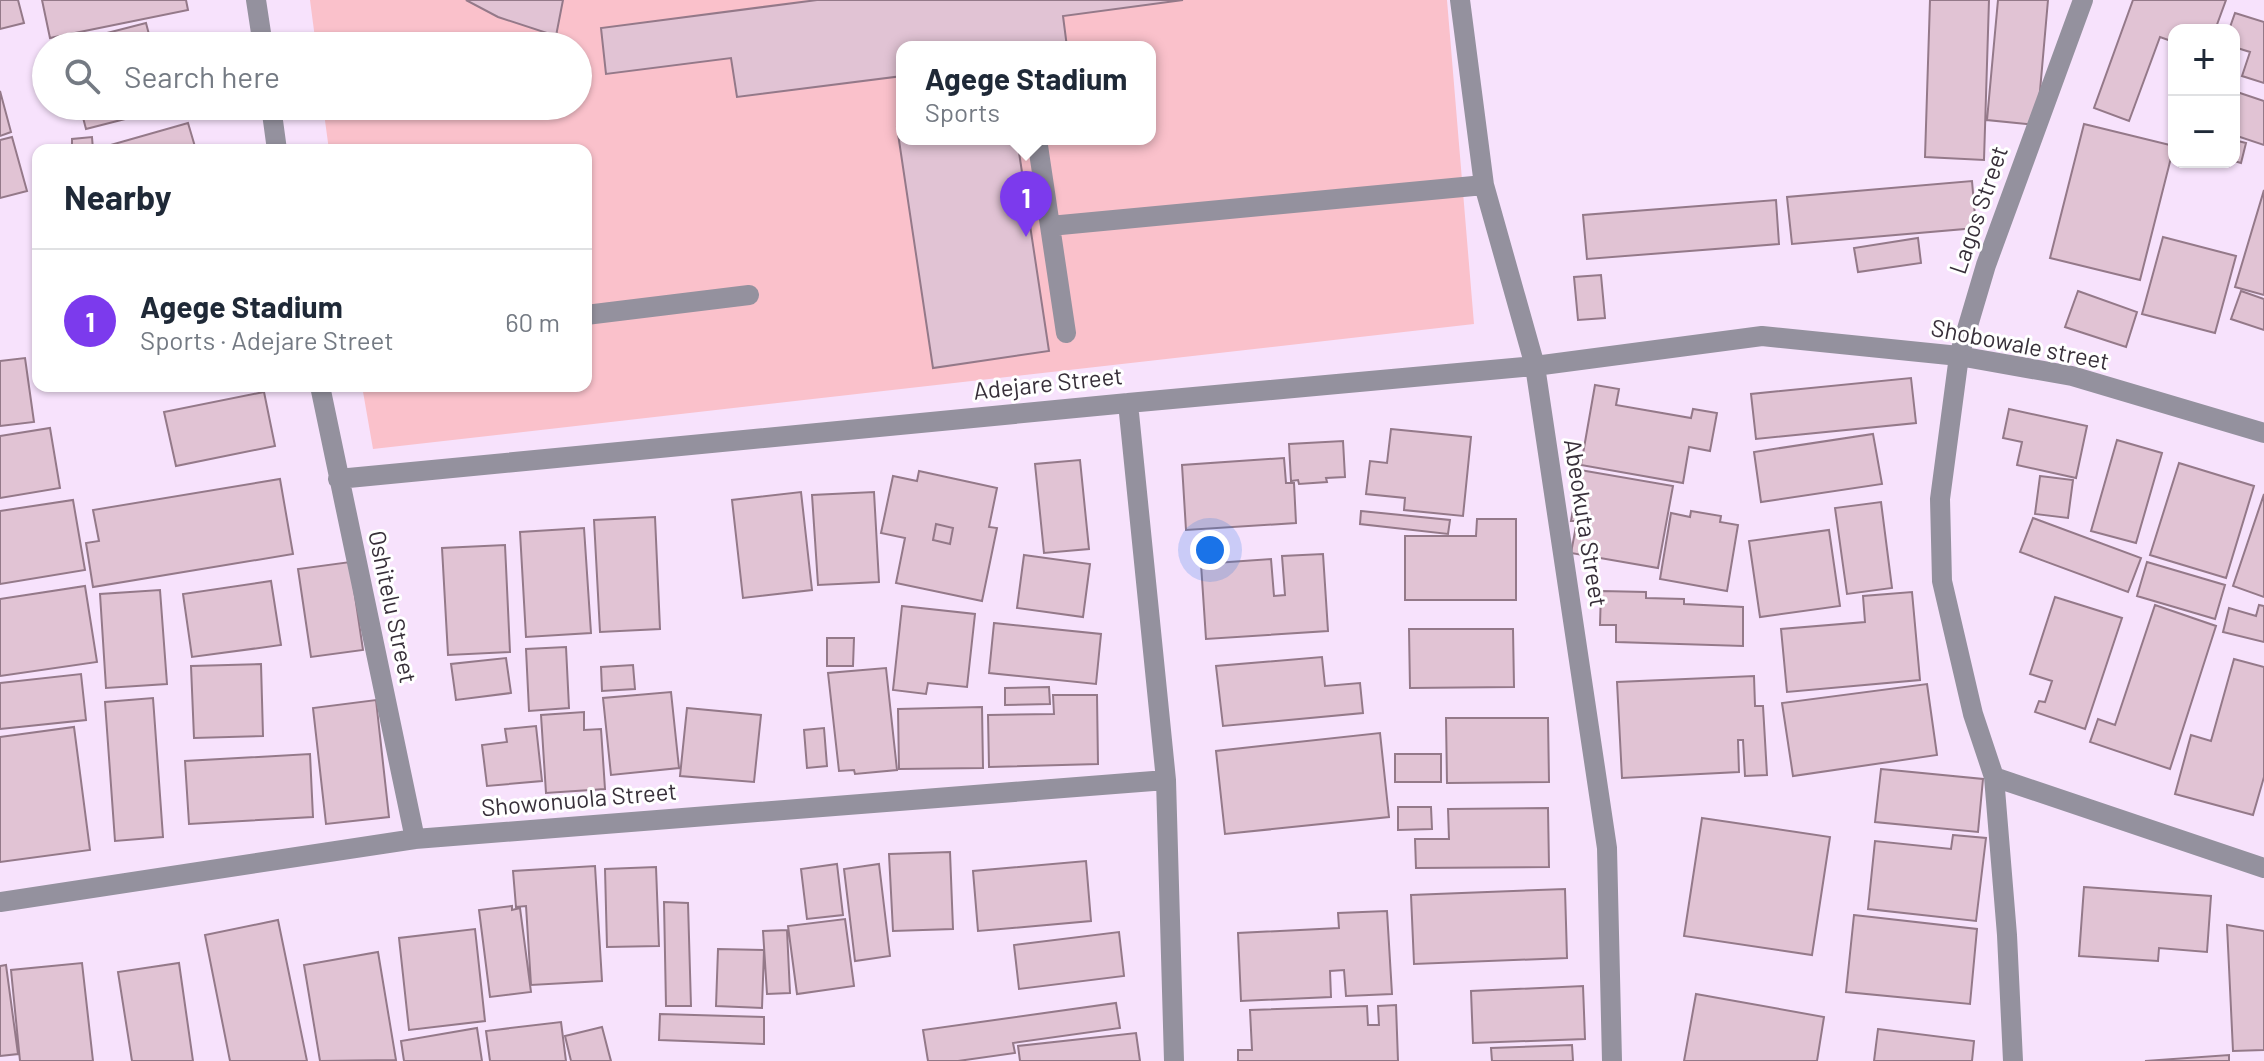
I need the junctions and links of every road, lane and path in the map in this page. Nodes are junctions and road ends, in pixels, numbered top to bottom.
1 (256, 0) edge
2 (1460, 0) edge
3 (2083, 0) edge
4 (261, 32) edge
5 (273, 120) edge
6 (276, 144) edge
7 (1038, 145) edge
8 (1484, 185) junction
9 (1050, 226) junction
10 (749, 295) dead end
11 (592, 314) edge
12 (1066, 333) dead end
13 (1762, 336) joint
14 (1959, 356) junction
15 (1535, 366) junction
16 (321, 392) edge
17 (1128, 403) junction
18 (2264, 433) edge
19 (338, 479) junction
20 (1994, 777) junction
21 (1166, 780) junction
22 (415, 839) junction
23 (2264, 868) edge
24 (0, 902) edge
25 (1174, 1061) edge
26 (1612, 1061) edge
27 (2013, 1061) edge

1 - 4 street
2 - 8 street, Abeokuta Street
3 - 14 street, Lagos Street
5 - 6 street
7 - 9 street
8 - 9 street
8 - 15 street, Abeokuta Street
9 - 12 street
10 - 11 street
13 - 14 street, Shobowale street
13 - 15 street, Adejare Street
14 - 18 street, Shobowale street
14 - 20 street, Lagos Street
15 - 17 street, Adejare Street
15 - 26 street, Abeokuta Street
16 - 19 street, Oshitelu Street
17 - 19 street, Adejare Street
17 - 21 street
19 - 22 street, Oshitelu Street
20 - 23 street
20 - 27 street, Lagos Street
21 - 22 street, Showonuola Street
21 - 25 street
22 - 24 street, Showonuola Street

